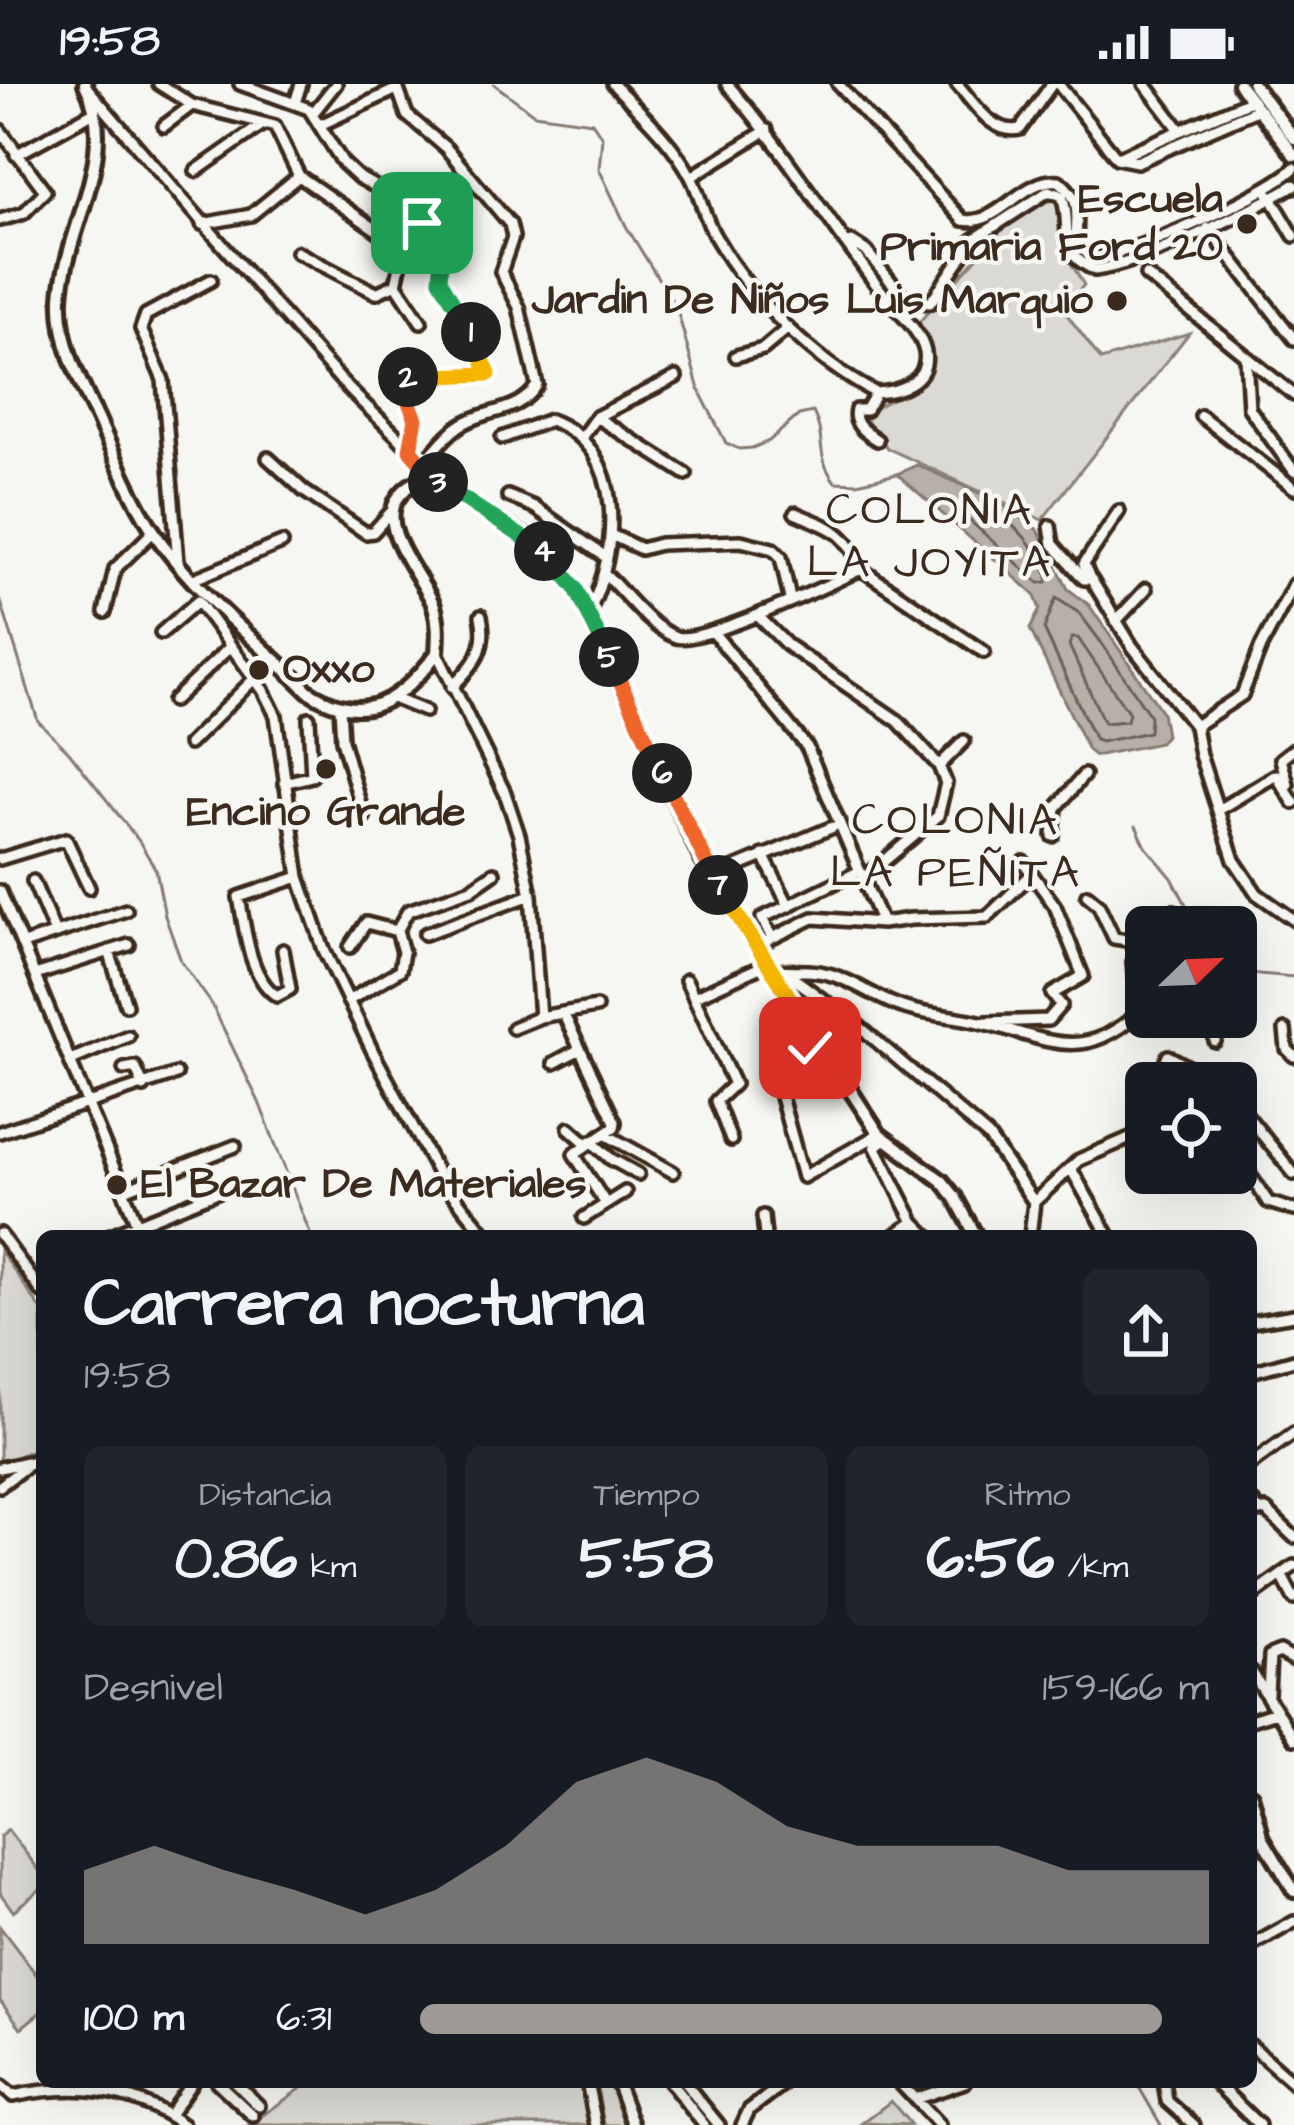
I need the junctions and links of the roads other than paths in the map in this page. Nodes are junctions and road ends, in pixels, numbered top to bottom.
1 (158, 84) edge
2 (240, 84) edge
3 (301, 84) edge
4 (336, 84) edge
5 (613, 84) edge
6 (727, 84) edge
7 (838, 84) edge
8 (957, 84) edge
9 (1055, 84) edge
10 (1144, 84) edge
11 (1239, 84) edge
12 (1253, 84) edge
13 (397, 86) edge
14 (87, 87) edge
15 (270, 89) edge
16 (295, 104) junction
17 (1255, 104) junction
18 (192, 105) junction
19 (311, 111) junction
20 (94, 112) junction
21 (263, 124) junction
22 (320, 124) junction
23 (164, 126) dead end
24 (0, 130) edge
25 (767, 130) junction
26 (1180, 130) junction
27 (1294, 137) edge
28 (16, 155) junction
29 (1294, 155) edge
30 (1117, 158) junction
31 (1294, 168) edge
32 (196, 171) dead end
33 (298, 176) junction
34 (691, 177) junction
35 (1294, 185) edge
36 (1269, 193) junction
37 (0, 220) edge
38 (202, 224) junction
39 (1208, 227) junction
40 (1294, 236) edge
41 (847, 240) junction
42 (297, 252) dead end
43 (1146, 274) dead end
44 (211, 280) dead end
45 (396, 284) junction
46 (421, 322) dead end
47 (788, 328) junction
48 (1294, 339) edge
49 (736, 356) dead end
50 (1246, 357) junction
51 (676, 377) dead end
52 (876, 393) junction
53 (1294, 395) edge
54 (1201, 416) dead end
55 (596, 417) junction
56 (502, 438) dead end
57 (581, 438) junction
58 (877, 440) dead end
59 (410, 450) junction
60 (268, 458) dead end
61 (423, 464) junction
62 (1294, 471) edge
63 (686, 473) dead end
64 (432, 479) junction
65 (1294, 488) edge
66 (508, 496) dead end
67 (1119, 512) dead end
68 (390, 513) junction
69 (795, 513) dead end
70 (1050, 526) dead end
71 (154, 531) junction
72 (611, 535) junction
73 (282, 543) dead end
74 (607, 558) junction
75 (178, 562) junction
76 (860, 569) junction
77 (605, 574) junction
78 (194, 579) junction
79 (1091, 580) junction
80 (1294, 584) edge
81 (1146, 589) dead end
82 (790, 598) junction
83 (104, 612) dead end
84 (589, 612) junction
85 (481, 616) dead end
86 (758, 616) junction
87 (1116, 621) junction
88 (161, 632) dead end
89 (713, 632) junction
90 (256, 640) junction
91 (231, 646) junction
92 (984, 652) dead end
93 (437, 653) junction
94 (240, 658) junction
95 (254, 678) junction
96 (452, 686) junction
97 (394, 698) junction
98 (172, 701) dead end
99 (340, 706) junction
100 (425, 711) dead end
101 (309, 718) dead end
102 (1195, 726) junction
103 (964, 741) dead end
104 (189, 744) dead end
105 (1294, 749) edge
106 (939, 766) junction
107 (1084, 775) dead end
108 (284, 783) junction
109 (1294, 798) edge
110 (1219, 810) junction
111 (364, 817) dead end
112 (833, 827) dead end
113 (1053, 836) dead end
114 (763, 855) junction
115 (0, 859) edge
116 (1024, 862) dead end
117 (494, 873) dead end
118 (1032, 874) junction
119 (862, 875) junction
120 (713, 877) junction
121 (298, 878) junction
122 (34, 881) dead end
123 (88, 889) dead end
124 (0, 891) edge
125 (531, 895) junction
126 (1087, 895) dead end
127 (1294, 904) edge
128 (789, 906) junction
129 (126, 910) dead end
130 (1276, 910) junction
131 (1294, 920) edge
132 (882, 923) junction
133 (55, 932) junction
134 (397, 932) junction
135 (425, 934) dead end
136 (772, 938) junction
137 (1125, 940) edge
138 (22, 944) junction
139 (129, 945) dead end
140 (756, 946) junction
141 (350, 947) dead end
142 (283, 950) dead end
143 (109, 951) junction
144 (774, 968) junction
145 (35, 975) junction
146 (686, 980) dead end
147 (694, 997) junction
148 (348, 1001) junction
149 (126, 1005) dead end
150 (596, 1006) dead end
151 (563, 1013) junction
152 (540, 1017) junction
153 (1125, 1021) edge
154 (981, 1022) junction
155 (513, 1028) dead end
156 (1285, 1030) dead end
157 (128, 1036) dead end
158 (1216, 1038) edge
159 (1215, 1041) dead end
160 (819, 1044) junction
161 (580, 1048) junction
162 (827, 1056) junction
163 (1294, 1056) edge
164 (70, 1060) junction
165 (554, 1063) dead end
166 (775, 1067) dead end
167 (124, 1069) dead end
168 (176, 1074) dead end
169 (773, 1080) dead end
170 (143, 1087) junction
171 (780, 1093) dead end
172 (88, 1102) junction
173 (569, 1128) dead end
174 (1257, 1128) edge
175 (0, 1132) edge
176 (604, 1134) junction
177 (882, 1137) junction
178 (1125, 1139) edge
179 (731, 1140) dead end
180 (589, 1143) junction
181 (235, 1146) dead end
182 (1071, 1168) junction
183 (674, 1172) dead end
184 (638, 1174) dead end
185 (1294, 1174) edge
186 (1257, 1186) edge
187 (227, 1188) dead end
188 (124, 1190) junction
189 (625, 1192) dead end
190 (1034, 1202) junction
191 (606, 1204) junction
192 (1294, 1213) edge
193 (763, 1216) dead end
194 (584, 1218) dead end
195 (914, 1222) junction
196 (140, 1230) edge
197 (479, 1230) edge
198 (764, 1230) edge
199 (903, 1230) edge
200 (922, 1230) edge
201 (973, 1230) edge
202 (1031, 1230) edge
203 (1106, 1230) edge
204 (0, 1234) edge
205 (36, 1284) edge
206 (1294, 1315) edge
207 (1257, 1321) edge
208 (1294, 1360) edge
209 (1257, 1370) edge
210 (1294, 1433) edge
211 (36, 1457) edge
212 (1257, 1460) edge
213 (27, 1462) junction
214 (0, 1468) edge
215 (0, 1486) edge
216 (1257, 1508) edge
217 (1294, 1537) edge
218 (1294, 1566) edge
219 (1282, 1576) junction
220 (1257, 1593) edge
221 (1294, 1599) edge
222 (1294, 1660) edge
223 (1257, 1681) edge
224 (1268, 1699) junction
225 (1276, 1712) junction
226 (1257, 1718) edge
227 (1294, 1739) edge
228 (1257, 1816) edge
229 (1294, 1891) edge
230 (1294, 1922) edge
231 (1257, 1943) edge
232 (1257, 2051) edge
233 (1294, 2084) edge
234 (0, 2086) edge
235 (44, 2088) edge
236 (97, 2088) edge
237 (126, 2088) edge
238 (188, 2088) edge
239 (227, 2088) edge
240 (239, 2088) edge
241 (588, 2088) edge
242 (618, 2088) edge
243 (675, 2088) edge
244 (689, 2088) edge
245 (778, 2088) edge
246 (905, 2088) edge
247 (947, 2088) edge
248 (1165, 2088) edge
249 (1221, 2088) edge
250 (123, 2096) junction
251 (915, 2099) junction
252 (169, 2115) junction
253 (183, 2125) edge
254 (596, 2125) edge
255 (632, 2125) edge
256 (704, 2125) edge
257 (718, 2125) edge
258 (742, 2125) edge
259 (939, 2125) edge
260 (1194, 2125) edge
261 (1259, 2125) edge

1 - 18 street
2 - 15 street
3 - 16 street
4 - 19 street
5 - 34 street
6 - 25 street
7 - 36 street
8 - 9 street
9 - 30 street
10 - 26 street
11 - 17 main road
12 - 27 main road
13 - 22 street
13 - 61 street
14 - 20 main road
14 - 38 street
15 - 16 street
16 - 19 street
17 - 26 street
17 - 29 main road
17 - 30 street
18 - 21 street
18 - 23 street
19 - 22 street
20 - 28 street
20 - 71 main road
21 - 32 street
21 - 33 street
22 - 59 street
24 - 28 street
25 - 34 street
25 - 41 street
26 - 30 street
28 - 37 street
31 - 36 street
33 - 38 street
33 - 45 street
34 - 47 street
35 - 36 street
36 - 39 street
36 - 40 street
38 - 59 street
39 - 41 street
39 - 48 street
41 - 52 street
42 - 45 street
43 - 50 street
44 - 75 street
45 - 46 street
47 - 49 street
47 - 52 street
50 - 53 street
50 - 62 street
51 - 55 street
52 - 58 street
54 - 65 street
55 - 57 street
55 - 63 street
56 - 57 street
57 - 72 street
59 - 61 street
60 - 68 street
61 - 64 street
64 - 68 main road
64 - 84 main road
66 - 74 street
67 - 79 street
68 - 93 main road
69 - 76 street
70 - 79 street
71 - 75 main road
71 - 83 street
72 - 74 street
72 - 82 street
73 - 78 street
74 - 77 street
75 - 78 main road
76 - 82 street
76 - 92 street
77 - 84 street
77 - 89 street
78 - 90 main road
79 - 87 street
80 - 102 street
81 - 87 street
82 - 86 street
84 - 120 main road
85 - 96 street
86 - 89 street
86 - 106 street
87 - 102 street
88 - 91 street
89 - 119 street
90 - 94 street
90 - 99 main road
91 - 94 street
91 - 98 street
93 - 96 street
93 - 97 main road
94 - 95 street
95 - 104 street
95 - 108 street
96 - 125 street
97 - 99 main road
97 - 100 street
99 - 111 street
101 - 108 street
102 - 110 street
103 - 106 street
105 - 109 street
106 - 119 street
107 - 113 street
108 - 121 street
109 - 110 street
110 - 130 street
112 - 114 street
114 - 120 street
114 - 128 street
115 - 123 street
116 - 118 street
117 - 134 street
118 - 132 street
118 - 154 street
119 - 128 street
119 - 132 street
120 - 140 main road
121 - 142 street
121 - 148 street
122 - 133 street
124 - 138 street
125 - 135 street
125 - 152 street
126 - 137 street
127 - 130 street
128 - 136 street
129 - 133 street
130 - 131 street
132 - 136 street
133 - 138 street
134 - 141 street
134 - 148 street
136 - 140 street
138 - 145 street
139 - 143 street
140 - 144 main road
143 - 145 street
143 - 149 street
144 - 147 street
144 - 154 street
144 - 160 main road
144 - 190 street
145 - 164 street
146 - 147 street
147 - 179 street
148 - 197 street
150 - 151 street
151 - 152 street
151 - 161 street
152 - 155 street
153 - 154 street
156 - 163 street
157 - 164 street
158 - 159 street
160 - 162 main road
160 - 166 street
161 - 165 street
161 - 176 street
162 - 169 street
162 - 177 main road
164 - 172 street
167 - 170 street
168 - 170 street
170 - 172 street
171 - 177 street
172 - 175 street
172 - 188 street
173 - 180 street
174 - 185 street
176 - 180 street
176 - 183 street
177 - 195 street
177 - 201 main road
178 - 182 street
180 - 184 street
180 - 191 street
181 - 188 street
182 - 190 street
182 - 203 street
186 - 192 street
187 - 196 street
188 - 196 street
189 - 191 street
190 - 202 street
191 - 194 street
193 - 198 street
195 - 199 street
195 - 200 street
204 - 205 street
206 - 207 street
208 - 209 street
210 - 212 street
211 - 213 street
213 - 214 street
213 - 215 street
216 - 217 street
218 - 219 street
219 - 220 street
219 - 221 street
222 - 224 street
223 - 224 street
224 - 225 street
225 - 226 street
225 - 227 street
228 - 229 main road
230 - 231 street
232 - 233 street
234 - 235 street
236 - 250 street
237 - 250 street
238 - 252 street
239 - 240 street
241 - 254 street
242 - 255 street
243 - 256 street
244 - 257 street
245 - 258 street
246 - 251 street
247 - 251 street
248 - 260 street
249 - 261 street
250 - 252 street
251 - 259 street
252 - 253 street

